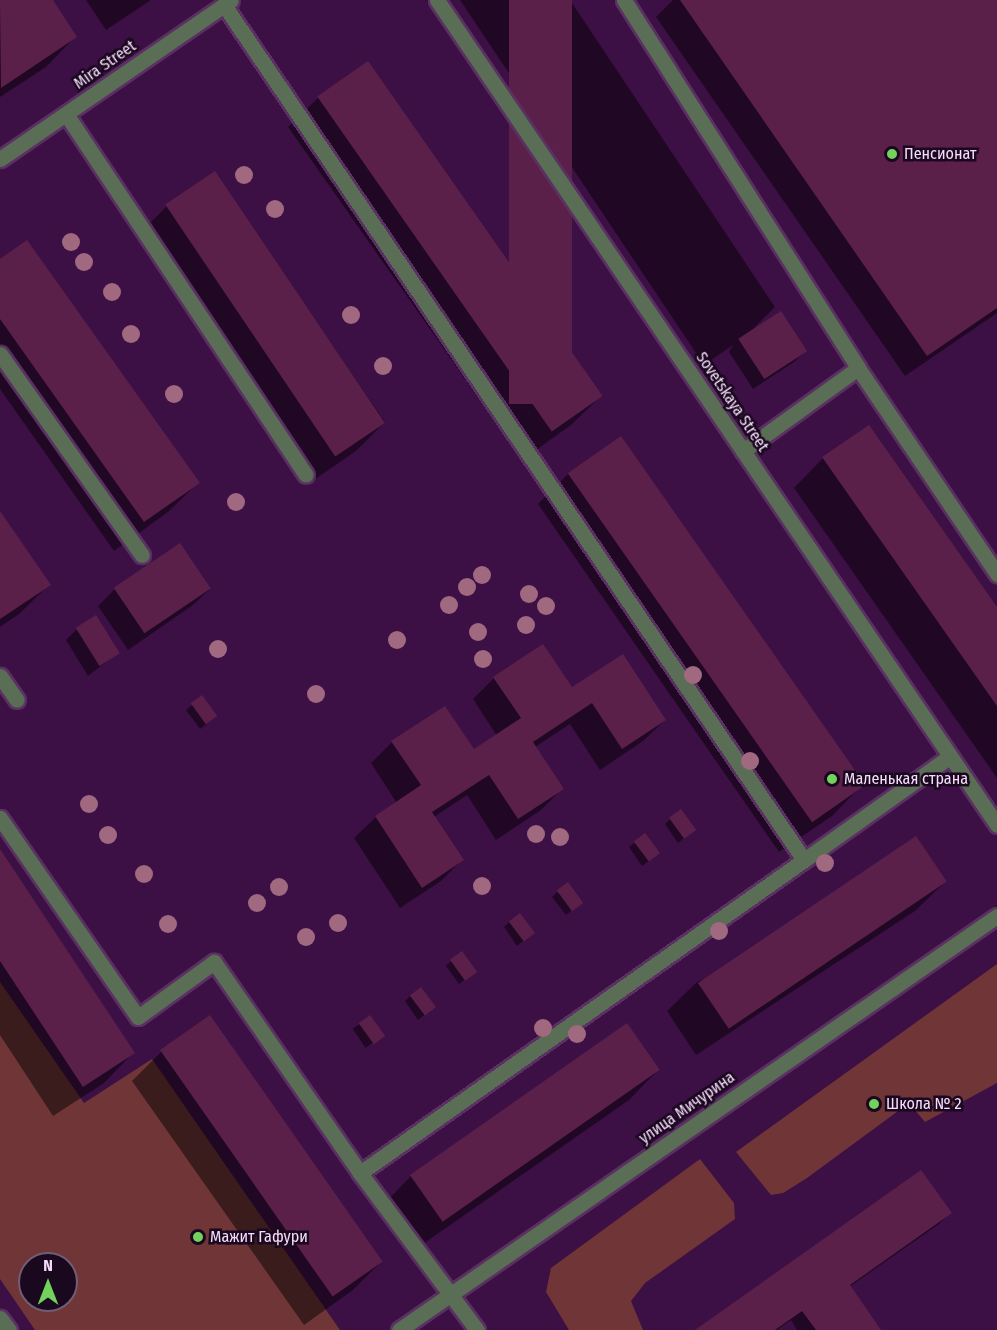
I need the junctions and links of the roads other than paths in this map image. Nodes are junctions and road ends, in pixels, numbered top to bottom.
1 (437, 0) edge
2 (624, 0) edge
3 (228, 2) edge
4 (66, 114) junction
5 (0, 159) edge
6 (0, 354) edge
7 (858, 368) junction
8 (743, 451) junction
9 (306, 476) dead end
10 (142, 555) dead end
11 (997, 574) edge
12 (0, 676) edge
13 (17, 700) dead end
14 (949, 757) junction
15 (0, 818) edge
16 (997, 825) edge
17 (804, 860) junction
18 (997, 916) edge
19 (360, 1173) junction
20 (452, 1293) junction
21 (0, 1318) edge
22 (9, 1330) edge
23 (399, 1330) edge
24 (477, 1330) edge

1 - 8 street, Sovetskaya Street
2 - 7 street
3 - 4 street, Mira Street
3 - 17 street
4 - 5 street, Mira Street
4 - 9 street
6 - 10 street
7 - 8 street
7 - 11 street
8 - 14 street, Sovetskaya Street
12 - 13 street
14 - 16 street, Sovetskaya Street
14 - 17 street
15 - 19 street
17 - 19 street
18 - 20 street, улица Мичурина
19 - 20 street
20 - 23 street, улица Мичурина
20 - 24 street
21 - 22 street

